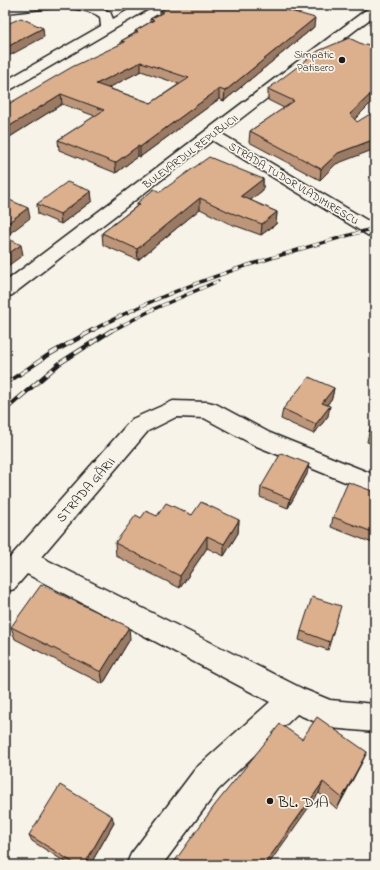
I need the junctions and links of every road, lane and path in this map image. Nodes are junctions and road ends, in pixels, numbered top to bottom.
1 (53, 5) edge
2 (57, 5) edge
3 (146, 5) edge
4 (5, 9) edge
5 (375, 9) edge
6 (375, 18) edge
7 (108, 27) junction
8 (349, 29) junction
9 (5, 87) edge
10 (212, 134) junction
11 (375, 232) edge
12 (5, 291) edge
13 (375, 485) edge
14 (24, 560) junction
15 (5, 580) edge
16 (293, 699) junction
17 (375, 718) edge
18 (142, 865) edge

1 - 2 main road
1 - 4 main road
1 - 7 main road
3 - 7 main road
5 - 8 main road, BULEVARDUL REPUBLICII
6 - 8 main road
7 - 9 main road
8 - 10 main road, BULEVARDUL REPUBLICII
10 - 11 main road, STRADA TUDOR VLADIMIRESCU
10 - 12 main road, BULEVARDUL REPUBLICII
13 - 14 main road, STRADA GĂRII
14 - 15 main road, STRADA GĂRII
14 - 16 main road
16 - 17 main road
16 - 18 main road

